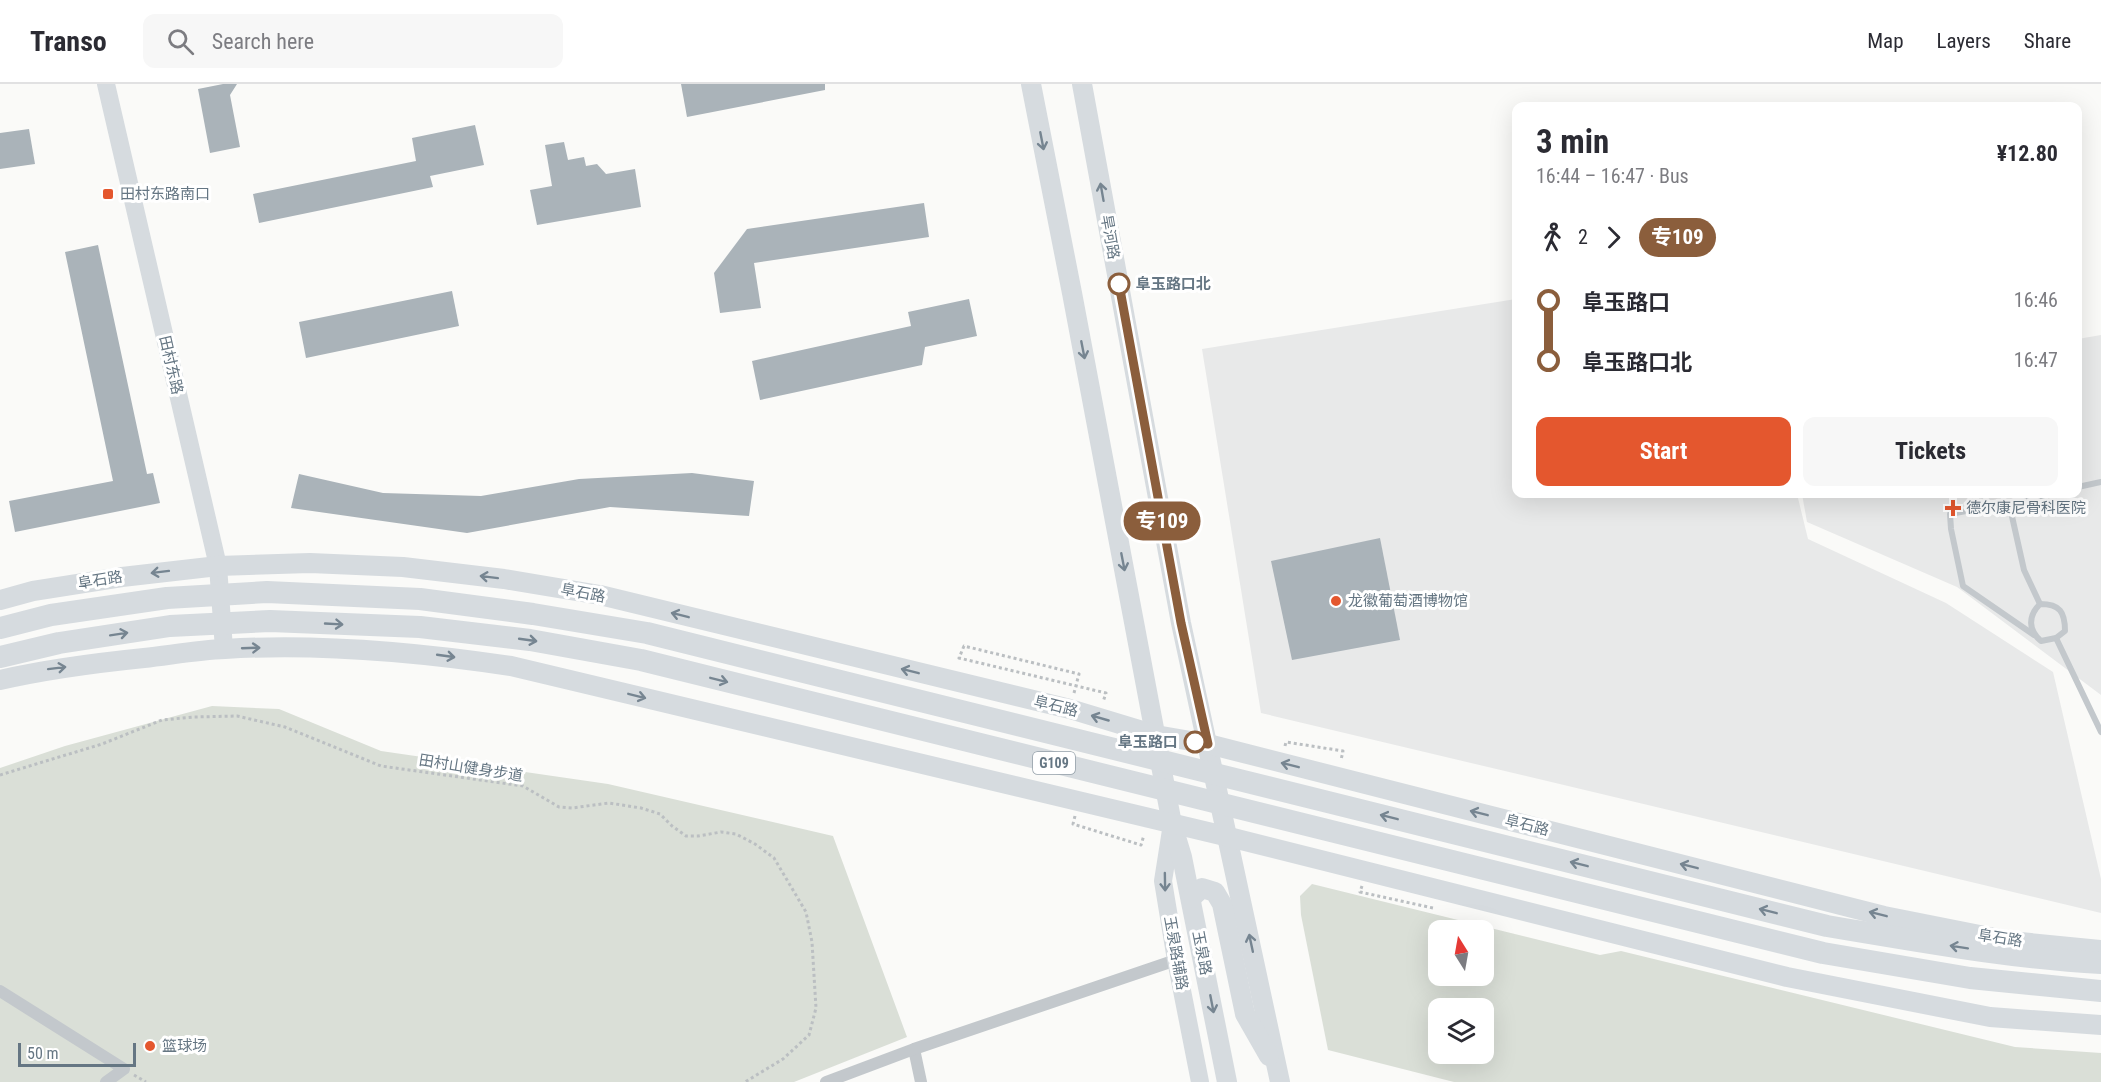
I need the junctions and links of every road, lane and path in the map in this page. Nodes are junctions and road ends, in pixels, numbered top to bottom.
1 (106, 84) edge
2 (1031, 84) edge
3 (1082, 84) edge
4 (2101, 482) edge
5 (2082, 486) edge
6 (2029, 498) edge
7 (2009, 502) junction
8 (218, 566) junction
9 (0, 600) edge
10 (2040, 604) junction
11 (0, 628) edge
12 (2034, 635) junction
13 (2056, 638) junction
14 (224, 649) junction
15 (0, 657) edge
16 (1079, 674) dead end
17 (0, 680) edge
18 (1101, 711) dead end
19 (2101, 732) edge
20 (1156, 735) junction
21 (1208, 744) junction
22 (0, 776) edge
23 (1172, 824) junction
24 (1229, 837) junction
25 (1191, 898) junction
26 (2101, 950) edge
27 (1176, 960) junction
28 (2101, 963) edge
29 (0, 991) edge
30 (2101, 991) edge
31 (2101, 1025) edge
32 (914, 1049) junction
33 (1279, 1077) edge
34 (106, 1082) edge
35 (745, 1082) edge
36 (826, 1082) edge
37 (921, 1082) edge
38 (1200, 1082) edge
39 (1227, 1082) edge

1 - 8 street, 田村东路
2 -> 20 main road
21 -> 3 main road, 旱河路
4 - 5 lane
6 - 7 lane
7 - 10 lane
7 - 12 lane
8 -> 9 main road, 阜石路
8 - 14 street, 田村东路
20 -> 8 main road, 阜石路
10 - 12 lane
10 - 13 lane
28 -> 11 highway, 阜石路 / G109
12 - 13 lane
13 - 19 lane
17 -> 14 main road
14 -> 23 main road
15 -> 30 highway, G109
16 - 18 path
20 - 21 main road, 阜石路
20 - 23 main road, 玉泉路
21 - 24 main road, 旱河路
26 -> 21 main road, 阜石路
22 - 35 path, 田村山健身步道
23 - 24 main road
23 - 25 main road, 玉泉路
23 -> 27 street, 玉泉路辅路
24 - 31 main road
33 -> 24 main road
25 - 33 main road
25 -> 39 main road, 玉泉路
27 - 32 street
27 - 38 street, 玉泉路辅路
29 - 34 street
32 - 36 street
32 - 37 street

